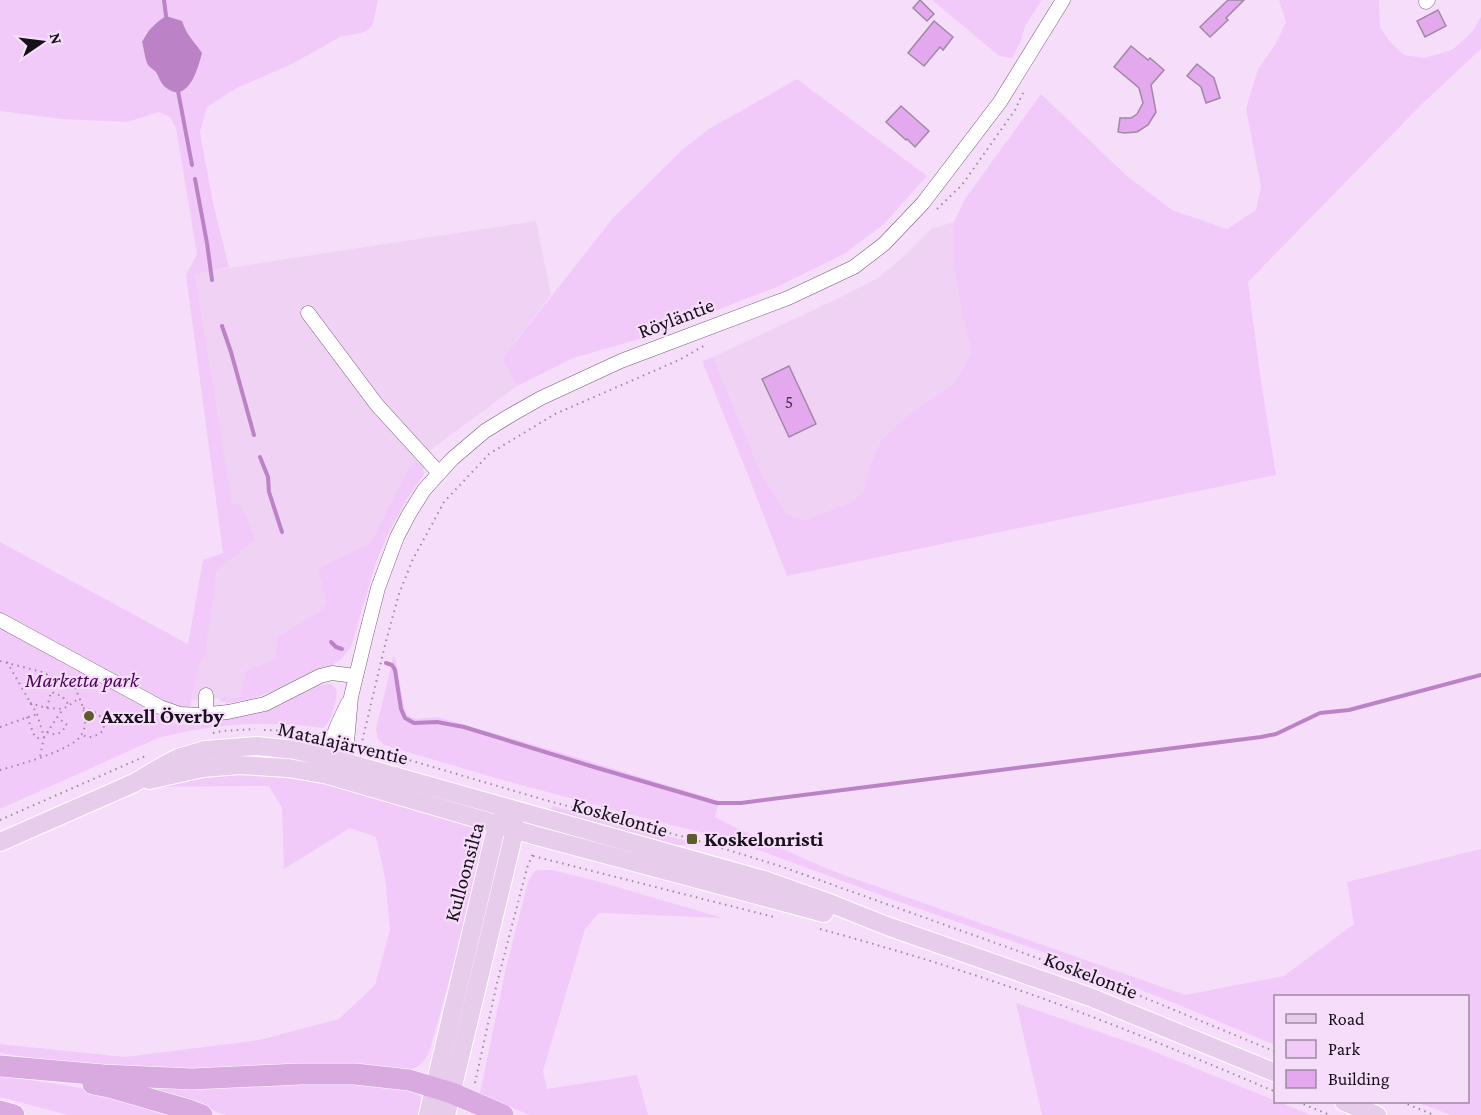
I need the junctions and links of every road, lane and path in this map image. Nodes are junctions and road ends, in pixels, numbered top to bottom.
1 (1063, 0) edge
2 (1026, 86) dead end
3 (932, 213) dead end
4 (308, 313) dead end
5 (710, 342) dead end
6 (439, 473) junction
7 (0, 620) edge
8 (0, 661) edge
9 (7, 662) junction
10 (89, 668) junction
11 (355, 676) junction
12 (75, 688) junction
13 (206, 694) dead end
14 (80, 698) junction
15 (30, 703) junction
16 (69, 706) junction
17 (47, 708) junction
18 (83, 708) junction
19 (63, 709) junction
20 (37, 714) junction
21 (206, 714) junction
22 (27, 717) junction
23 (57, 717) junction
24 (0, 726) edge
25 (47, 732) junction
26 (82, 735) junction
27 (44, 737) junction
28 (361, 746) dead end
29 (40, 757) junction
30 (332, 765) junction
31 (0, 770) edge
32 (511, 809) junction
33 (497, 824) junction
34 (515, 829) junction
35 (0, 842) edge
36 (777, 918) dead end
37 (931, 921) dead end
38 (887, 926) junction
39 (820, 929) dead end
40 (1274, 1052) edge
41 (0, 1066) edge
42 (1274, 1073) edge
43 (1274, 1092) edge
44 (452, 1094) junction
45 (1303, 1103) edge
46 (1349, 1103) edge
47 (1407, 1103) edge
48 (0, 1111) edge
49 (14, 1115) edge
50 (202, 1115) edge
51 (428, 1115) edge
52 (446, 1115) edge
53 (503, 1115) edge
54 (1330, 1115) edge
55 (1377, 1115) edge
56 (1434, 1115) edge

1 - 6 street, Röyläntie
2 - 3 path
4 - 6 street
5 - 28 path
6 - 11 street, Röyläntie
7 - 10 street
8 - 9 path
9 - 12 path
9 - 15 path
10 - 12 path
10 - 21 street
11 - 21 street
11 - 30 street, Röyläntie
12 - 14 path
13 - 21 street
14 - 16 path
14 - 18 path
15 - 17 path
15 - 20 path
16 - 17 path
16 - 19 path
17 - 19 path
18 - 26 path
18 - 26 path
19 - 23 path
20 - 22 path
20 - 27 path
22 - 24 path
22 - 27 path
23 - 25 path
23 - 25 path
25 - 27 path
26 - 29 path
27 - 29 path
29 - 31 path
30 - 32 main road, Matalajärventie
30 - 33 main road, Matalajärventie
30 - 35 main road, Matalajärventie
32 - 33 main road, Kulloonsilta
32 - 34 main road, Kulloonsilta
32 - 38 main road, Koskelontie
33 - 34 main road, Matalajärventie
33 - 44 main road, Kulloonsilta
34 - 38 main road, Koskelontie
34 - 44 main road, Kulloonsilta
36 - 44 path
37 - 40 path
38 - 42 main road, Koskelontie
39 - 43 path
41 - 44 highway
41 - 50 highway
44 - 51 main road, Kulloonsilta
44 - 52 main road, Kulloonsilta
44 - 53 highway
45 - 54 path
46 - 55 main road
47 - 56 path
48 - 49 highway

